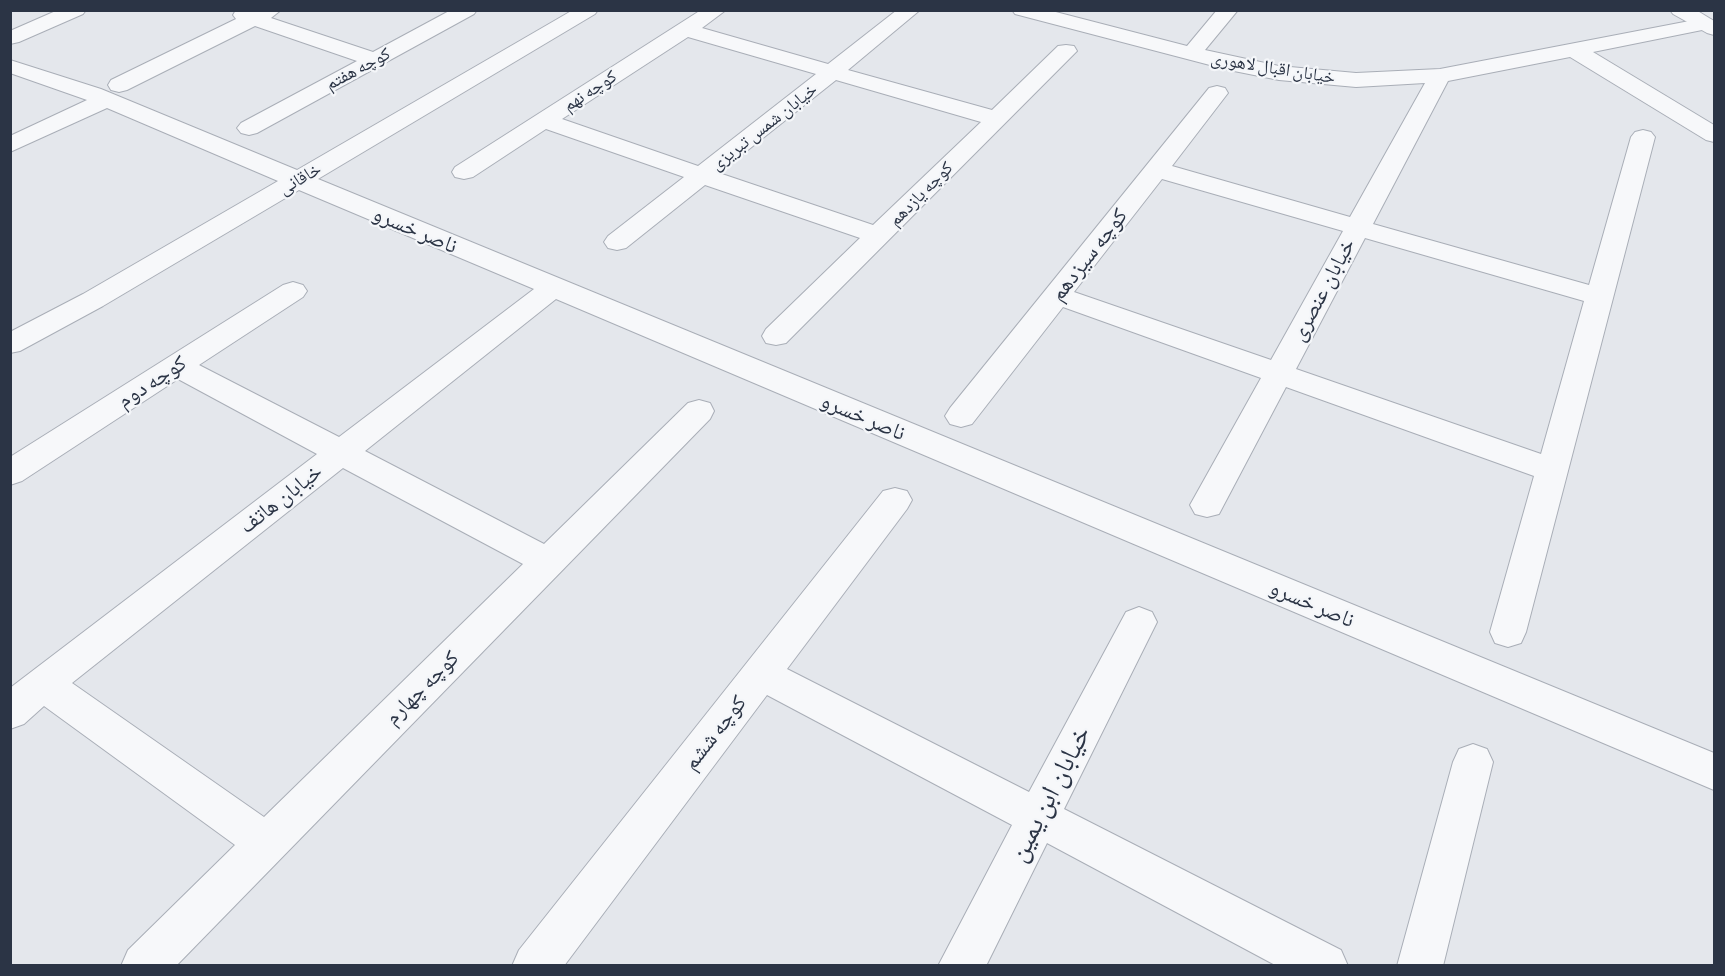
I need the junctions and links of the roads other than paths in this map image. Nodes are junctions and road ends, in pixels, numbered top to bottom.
1 (76, 10) edge
2 (230, 10) edge
3 (467, 10) edge
4 (588, 10) edge
5 (716, 10) edge
6 (910, 10) edge
7 (1022, 10) edge
8 (1228, 10) edge
9 (1680, 10) edge
10 (263, 15) edge
11 (1711, 25) edge
12 (686, 30) junction
13 (1574, 50) junction
14 (1066, 51) dead end
15 (11, 52) edge
16 (1191, 53) junction
17 (375, 60) junction
18 (833, 72) junction
19 (1440, 76) junction
20 (112, 92) junction
21 (1217, 93) dead end
22 (997, 119) junction
23 (544, 121) junction
24 (249, 128) dead end
25 (1714, 135) edge
26 (1644, 137) dead end
27 (10, 145) edge
28 (1157, 170) junction
29 (464, 171) dead end
30 (703, 175) junction
31 (295, 181) junction
32 (1357, 227) junction
33 (879, 236) junction
34 (617, 242) dead end
35 (553, 288) junction
36 (293, 291) dead end
37 (1057, 295) junction
38 (1600, 297) junction
39 (776, 336) dead end
40 (10, 344) edge
41 (177, 366) junction
42 (1278, 373) junction
43 (699, 411) dead end
44 (961, 416) dead end
45 (341, 452) junction
46 (1552, 470) junction
47 (10, 473) edge
48 (896, 500) dead end
49 (1207, 505) dead end
50 (549, 562) junction
51 (1139, 622) dead end
52 (1508, 632) dead end
53 (761, 674) junction
54 (43, 684) junction
55 (10, 712) edge
56 (1473, 762) dead end
57 (1714, 772) edge
58 (1038, 817) junction
59 (267, 843) junction
60 (144, 966) edge
61 (535, 966) edge
62 (961, 966) edge
63 (1325, 966) edge
64 (1420, 966) edge

1 - 15 street
2 - 10 street
3 - 17 street, کوچه هفتم
4 - 31 street, خاقانی
5 - 12 street, کوچه نهم
6 - 18 street, خیابان شمس تبریزی
7 - 16 street, خیابان اقبال لاهوری
8 - 16 street
9 - 11 street
10 - 17 street
10 - 20 street
11 - 13 street, خیابان اقبال لاهوری
12 - 18 street
12 - 23 street, کوچه نهم
13 - 19 street, خیابان اقبال لاهوری
13 - 25 street
14 - 22 street, کوچه یازدهم
15 - 20 street, ناصر خسرو
16 - 19 street, خیابان اقبال لاهوری
17 - 24 street, کوچه هفتم
18 - 22 street
18 - 30 street, خیابان شمس تبریزی
19 - 32 street, خیابان عنصری
20 - 27 street
20 - 31 street, ناصر خسرو
21 - 28 street, کوچه سیزدهم
22 - 33 street, کوچه یازدهم
23 - 29 street, کوچه نهم
23 - 30 street
26 - 38 street
28 - 32 street
28 - 37 street, کوچه سیزدهم
30 - 33 street
30 - 34 street, خیابان شمس تبریزی
31 - 35 street, ناصر خسرو
31 - 40 street, خاقانی
32 - 38 street
32 - 42 street, خیابان عنصری
33 - 39 street, کوچه یازدهم
35 - 45 street, خیابان هاتف
35 - 57 street, ناصر خسرو
36 - 41 street, کوچه دوم
37 - 42 street
37 - 44 street, کوچه سیزدهم
38 - 46 street
41 - 45 street
41 - 47 street, کوچه دوم
42 - 46 street
42 - 49 street, خیابان عنصری
43 - 50 street, کوچه چهارم
45 - 50 street
45 - 54 street, خیابان هاتف
46 - 52 street
48 - 53 street, کوچه ششم
50 - 59 street, کوچه چهارم
51 - 58 street, خیابان ابن یمین
53 - 58 street
53 - 61 street, کوچه ششم
54 - 55 street, خیابان هاتف
54 - 59 street
56 - 64 street
58 - 62 street, خیابان ابن یمین
58 - 63 street
59 - 60 street, کوچه چهارم

